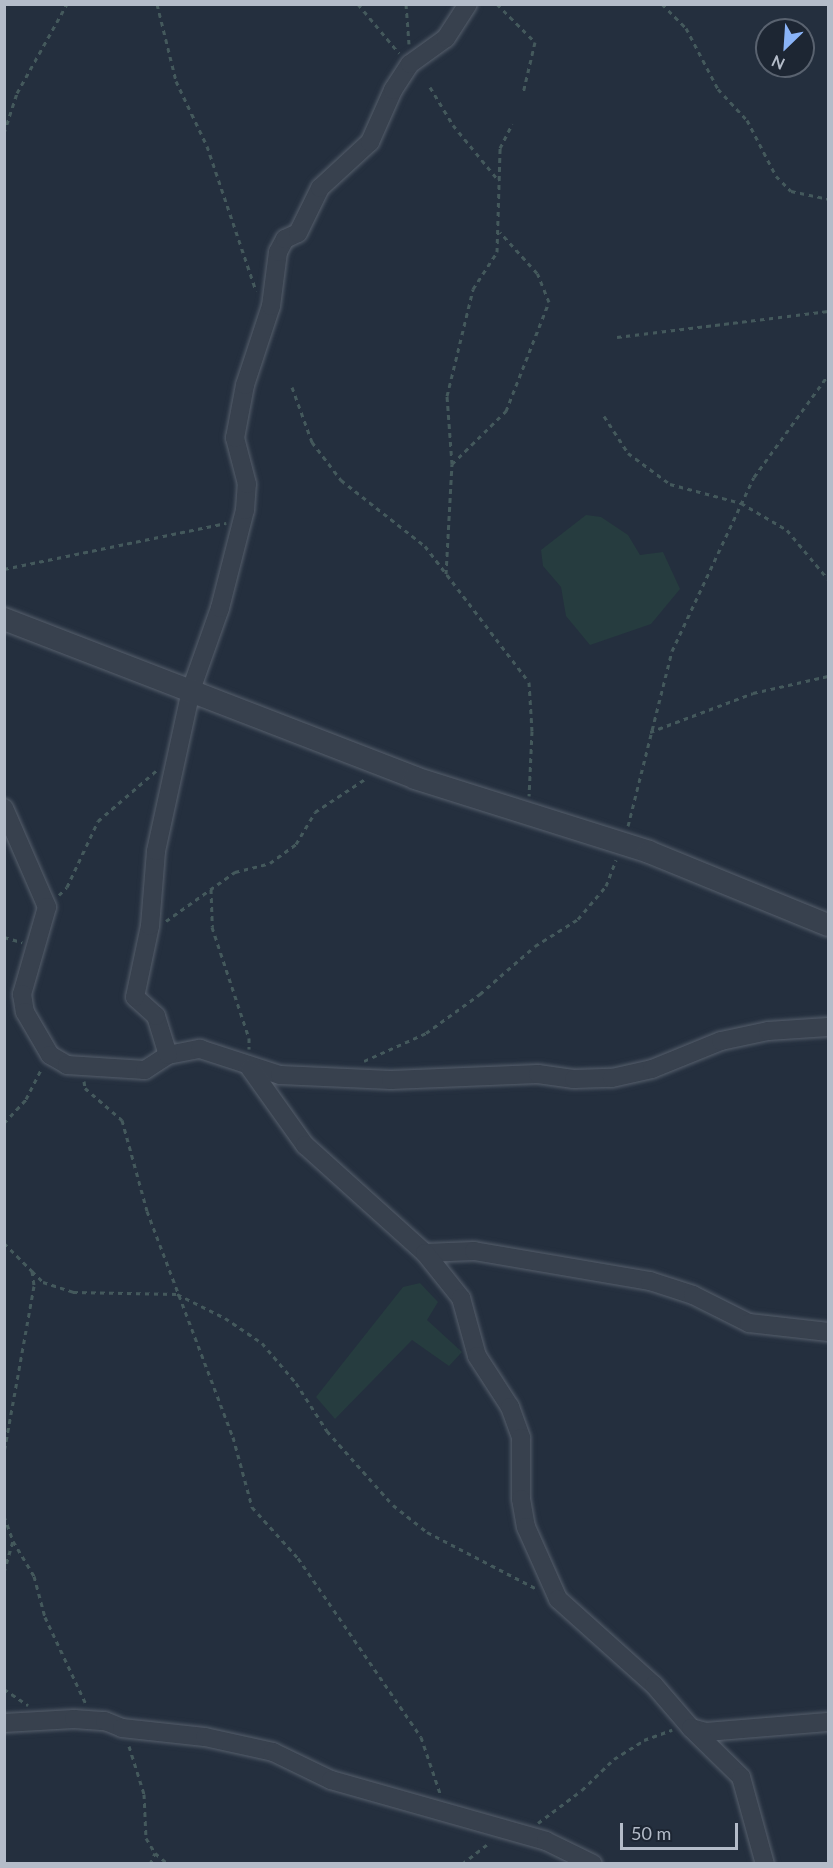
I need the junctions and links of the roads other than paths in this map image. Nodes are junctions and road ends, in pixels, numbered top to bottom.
1 (468, 4) edge
2 (4, 619) edge
3 (191, 690) junction
4 (4, 808) edge
5 (828, 925) edge
6 (828, 1027) edge
7 (168, 1055) junction
8 (250, 1068) junction
9 (425, 1253) junction
10 (828, 1332) edge
11 (828, 1722) edge
12 (4, 1723) edge
13 (690, 1728) junction
14 (593, 1863) edge
15 (765, 1863) edge

1 - 3 street
2 - 3 street
3 - 5 street
3 - 7 street
4 - 7 street
6 - 8 street
7 - 8 street
8 - 9 street
9 - 10 street
9 - 13 street
11 - 13 street
12 - 14 street
13 - 15 street

